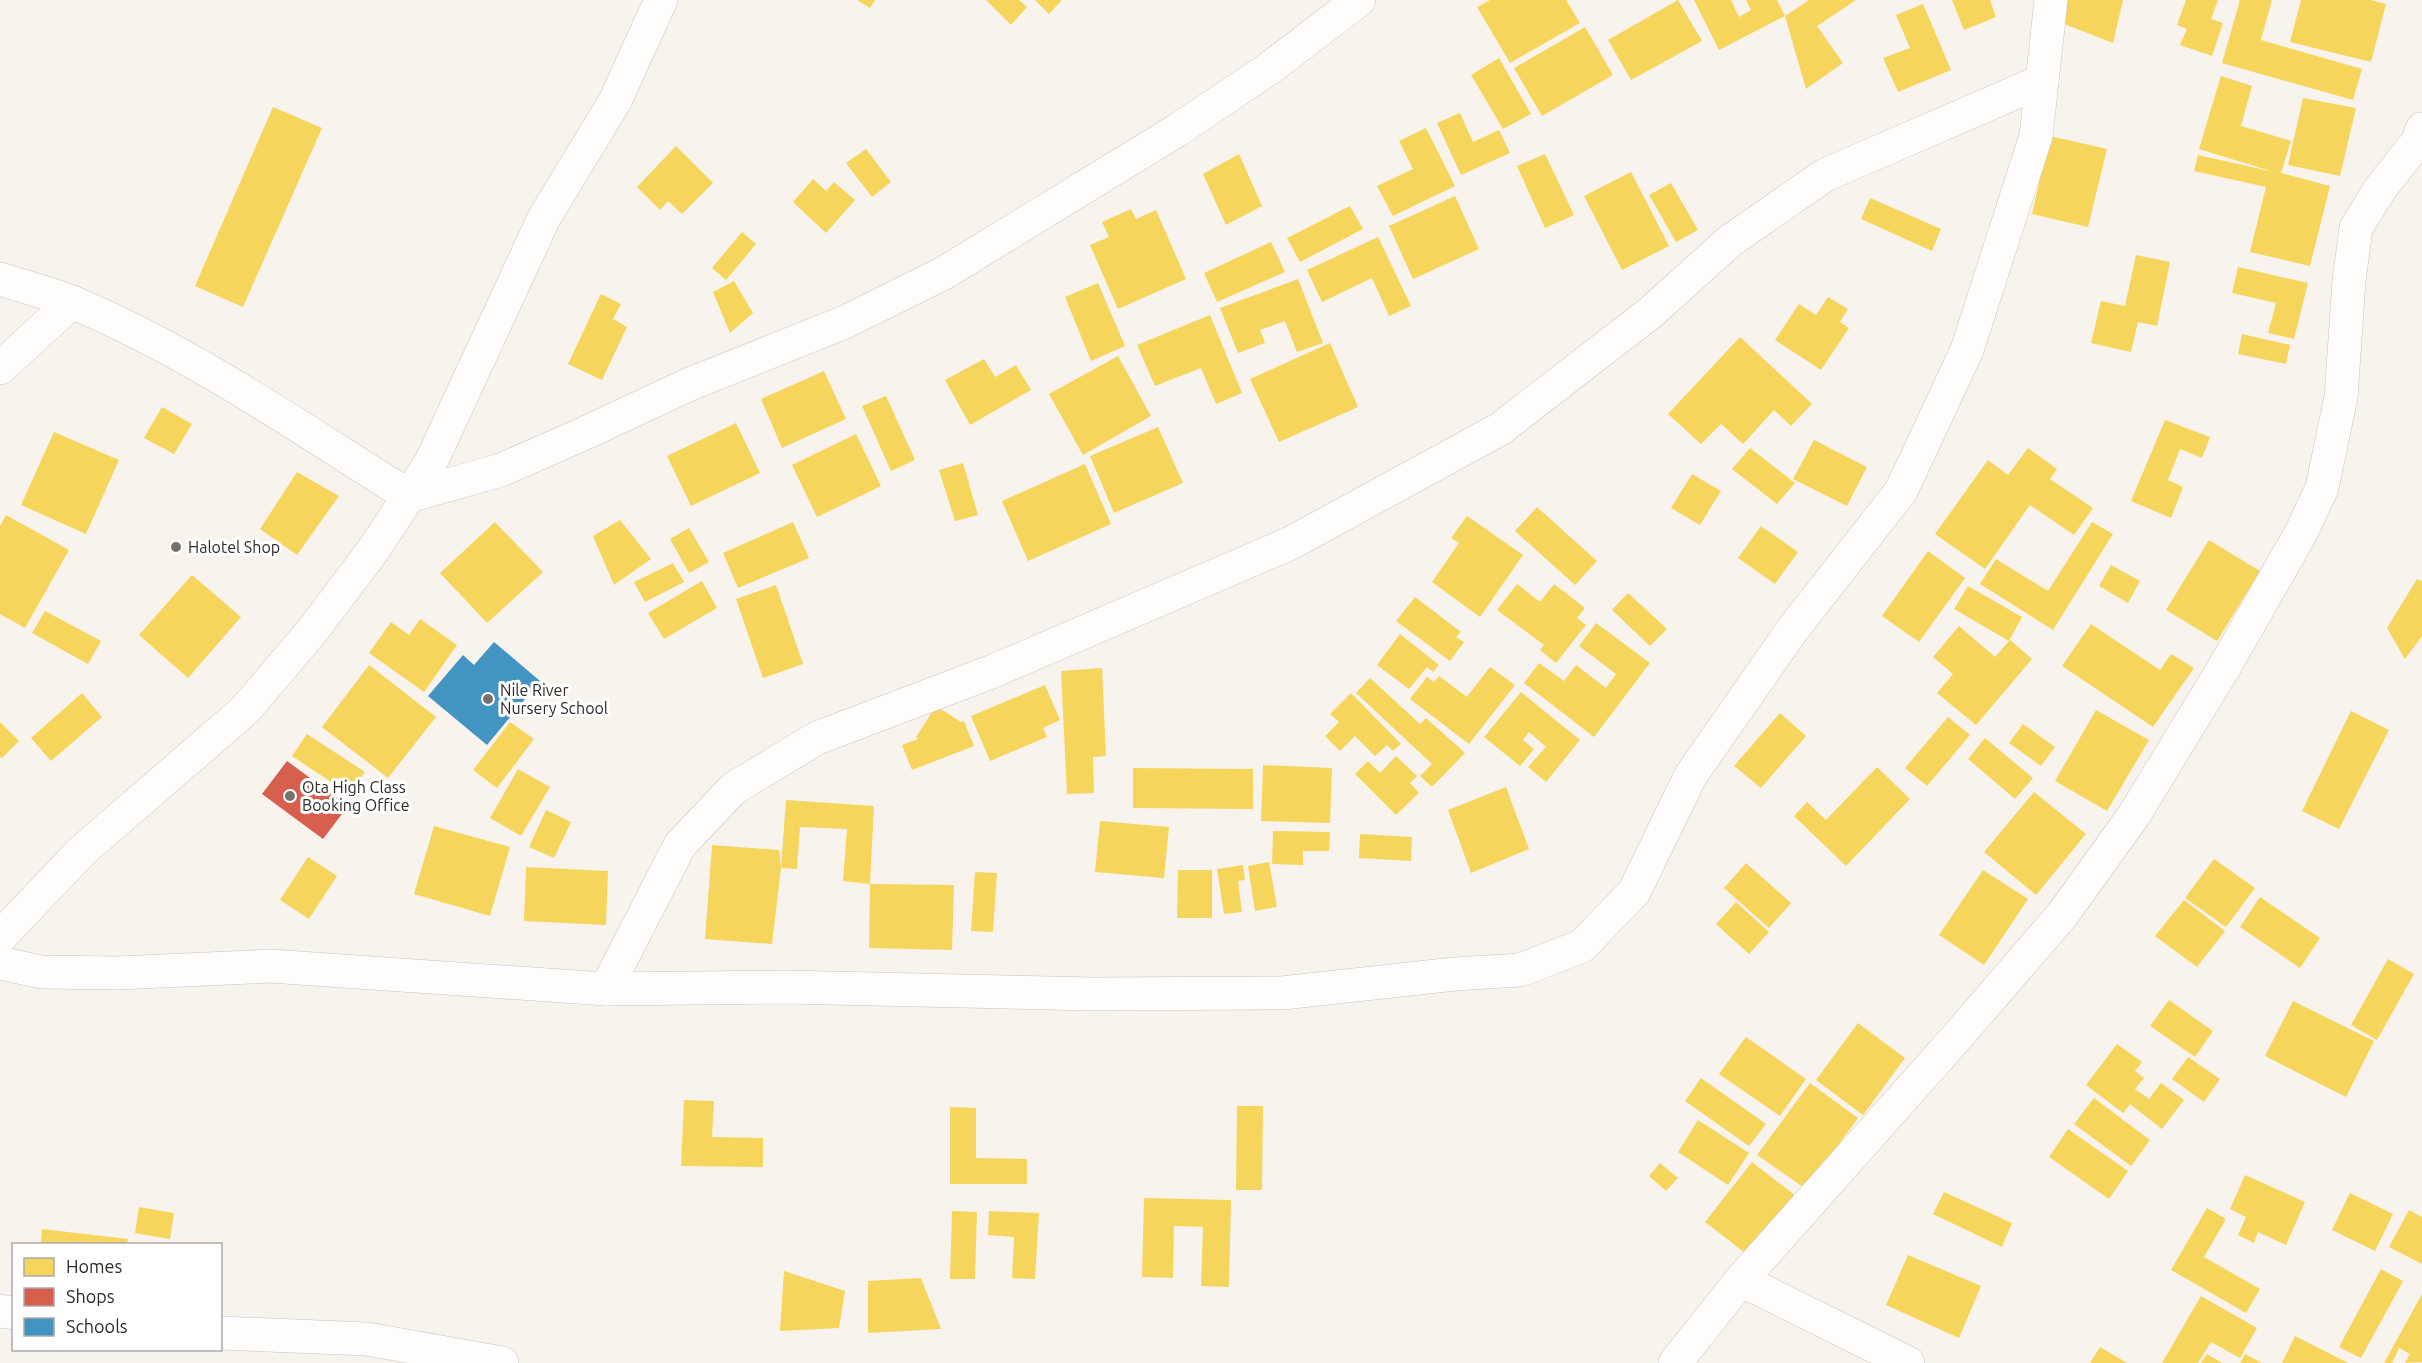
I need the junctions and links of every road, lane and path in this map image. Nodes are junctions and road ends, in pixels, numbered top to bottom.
1 (662, 0) edge
2 (1359, 0) edge
3 (2050, 0) edge
4 (2042, 81) junction
5 (2422, 129) edge
6 (0, 279) edge
7 (72, 302) junction
8 (0, 368) edge
9 (409, 496) junction
10 (0, 937) edge
11 (0, 963) edge
12 (606, 989) junction
13 (1741, 1280) junction
14 (222, 1333) edge
15 (502, 1363) edge
16 (1675, 1363) edge
17 (1908, 1363) edge

1 - 9 street
2 - 9 street
3 - 4 street
4 - 12 street
4 - 12 street
5 - 13 street
6 - 7 street
7 - 8 street
7 - 9 street
9 - 10 street
11 - 12 street
13 - 16 street
13 - 17 street
14 - 15 street

